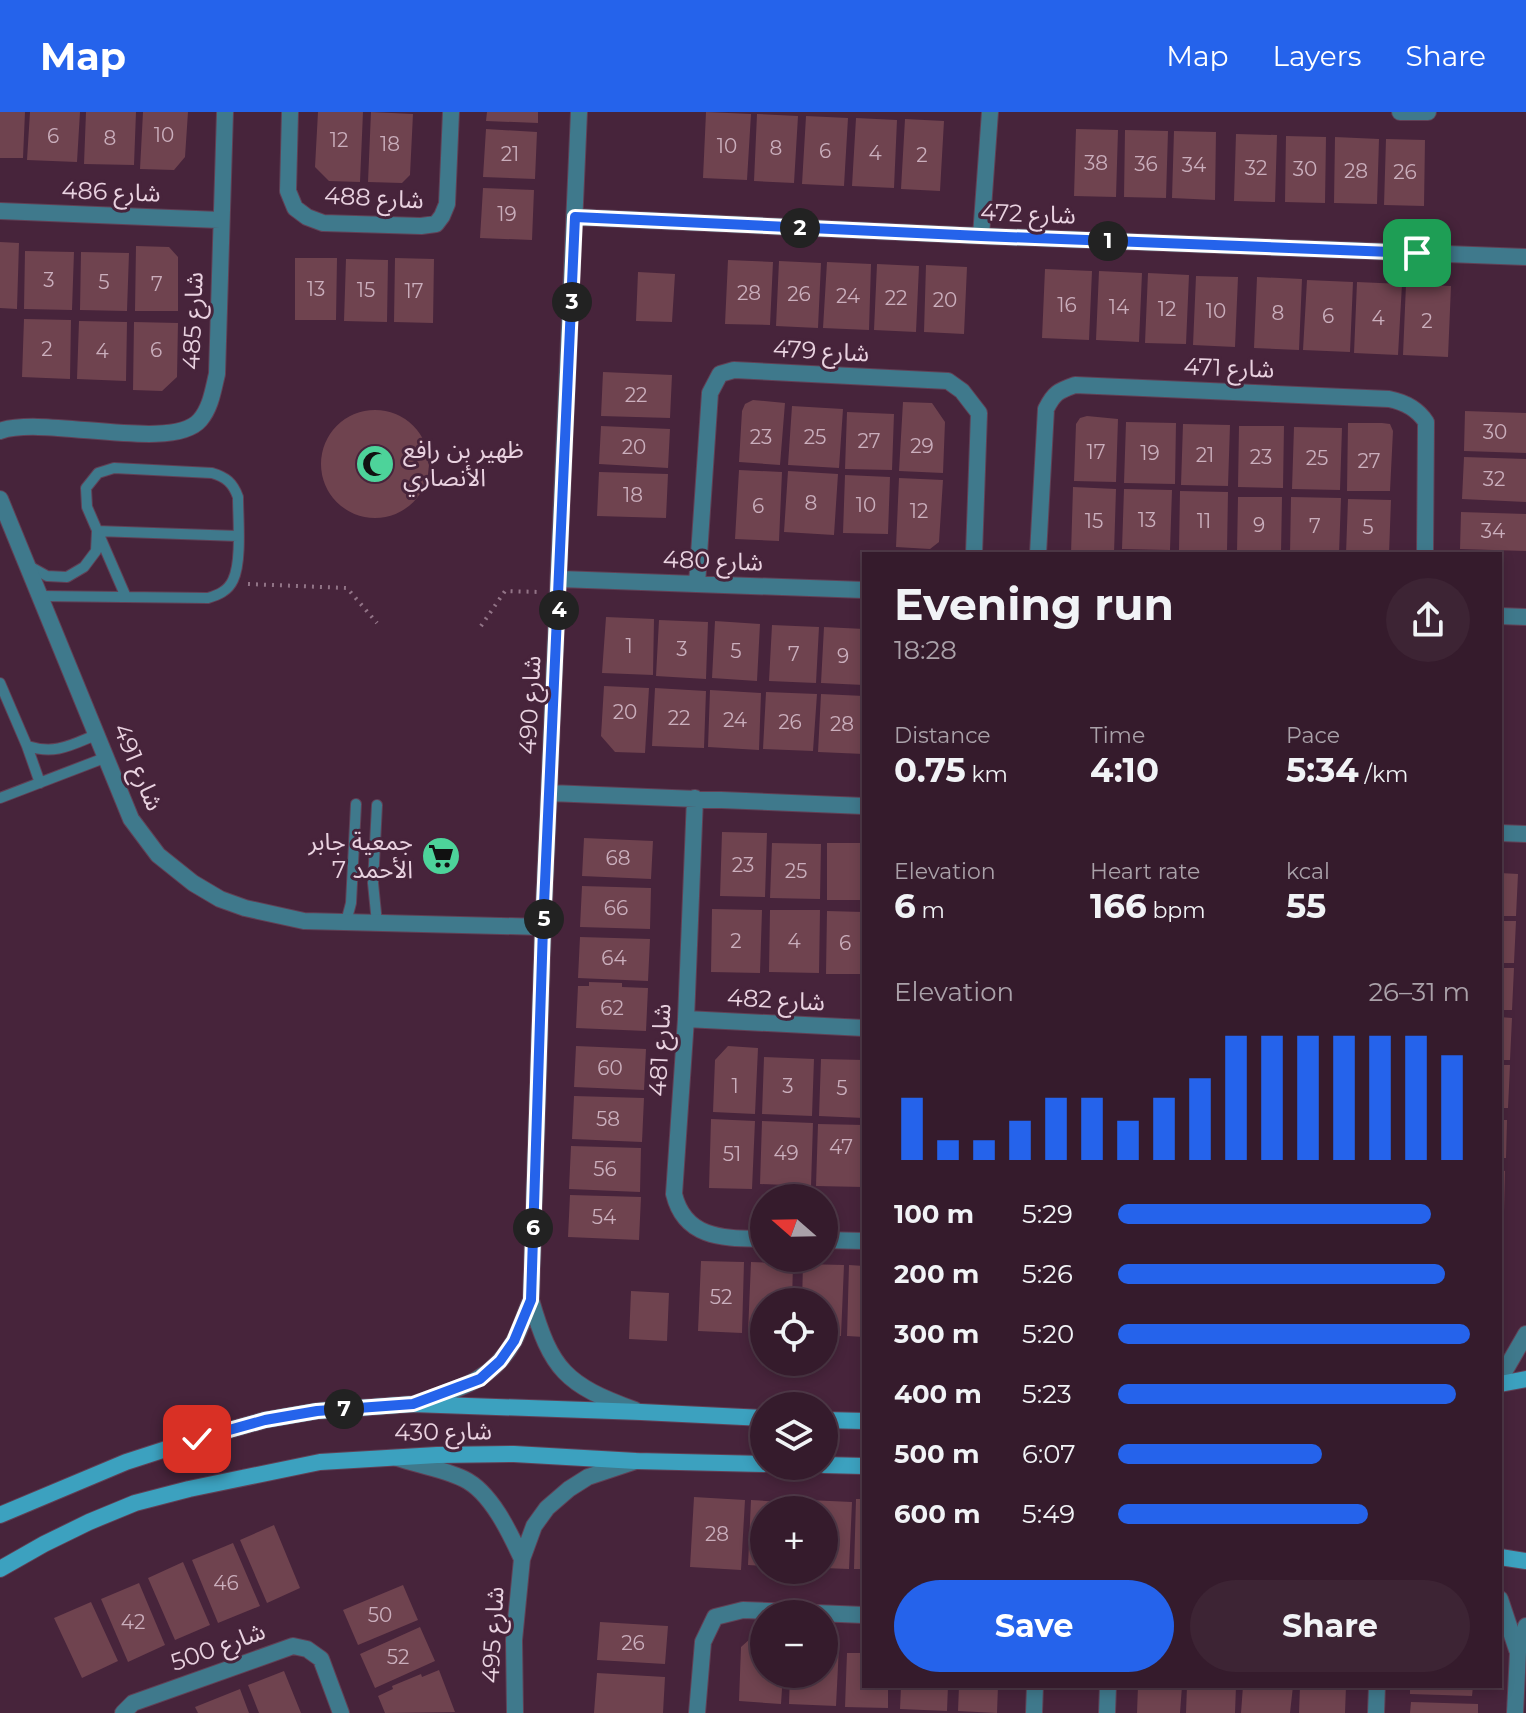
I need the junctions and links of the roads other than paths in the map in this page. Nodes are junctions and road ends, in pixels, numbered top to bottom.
1 (225, 112) edge
2 (290, 112) edge
3 (451, 112) edge
4 (579, 112) edge
5 (990, 112) edge
6 (1400, 112) edge
7 (1428, 112) edge
8 (0, 211) edge
9 (575, 217) junction
10 (220, 220) junction
11 (981, 236) junction
12 (1526, 257) edge
13 (0, 431) edge
14 (0, 499) edge
15 (97, 531) junction
16 (238, 536) junction
17 (974, 552) edge
18 (1038, 552) edge
19 (1425, 552) edge
20 (27, 566) junction
21 (697, 584) junction
22 (560, 585) junction
23 (862, 590) edge
24 (39, 596) junction
25 (126, 597) junction
26 (1502, 616) edge
27 (1526, 617) edge
28 (0, 683) edge
29 (13, 716) junction
30 (0, 722) edge
31 (98, 734) junction
32 (27, 746) junction
33 (107, 757) junction
34 (40, 783) junction
35 (550, 793) junction
36 (0, 798) edge
37 (695, 798) junction
38 (356, 804) dead end
39 (377, 805) dead end
40 (862, 806) edge
41 (1502, 833) edge
42 (1526, 834) edge
43 (346, 922) junction
44 (377, 923) junction
45 (543, 927) junction
46 (686, 1019) junction
47 (862, 1028) edge
48 (750, 1239) edge
49 (838, 1240) edge
50 (862, 1241) edge
51 (531, 1300) junction
52 (1526, 1334) edge
53 (1502, 1378) edge
54 (1526, 1379) edge
55 (1502, 1382) edge
56 (413, 1404) junction
57 (641, 1412) junction
58 (750, 1417) edge
59 (838, 1420) edge
60 (862, 1421) edge
61 (391, 1457) junction
62 (636, 1461) junction
63 (750, 1464) edge
64 (838, 1465) edge
65 (862, 1466) edge
66 (0, 1515) edge
67 (1502, 1557) edge
68 (522, 1559) junction
69 (1526, 1561) edge
70 (0, 1569) edge
71 (1502, 1605) edge
72 (862, 1615) edge
73 (1526, 1626) edge
74 (1518, 1652) junction
75 (1035, 1688) edge
76 (1108, 1688) edge
77 (1377, 1688) edge
78 (123, 1713) edge
79 (341, 1713) edge
80 (515, 1713) edge
81 (697, 1713) edge
82 (1034, 1713) edge
83 (1107, 1713) edge
84 (1376, 1713) edge
85 (1515, 1713) edge

1 - 10 street, شارع 485
2 - 3 street, شارع 488
4 - 9 street, شارع 490
5 - 11 street
6 - 7 street
8 - 10 street, شارع 486
9 - 11 street, شارع 472
9 - 22 street, شارع 490
10 - 13 street, شارع 485
11 - 12 street, شارع 472
14 - 20 street, شارع 491
15 - 16 lane
15 - 16 lane
15 - 20 lane
15 - 25 lane
16 - 25 lane
17 - 21 street, شارع 479
18 - 19 street, شارع 471
20 - 24 street, شارع 491
21 - 22 street, شارع 480
21 - 23 street, شارع 480
22 - 35 street, شارع 490
24 - 25 lane
24 - 31 street, شارع 491
26 - 27 street
28 - 29 lane
29 - 30 lane
29 - 32 lane
31 - 32 lane
31 - 33 street, شارع 491
32 - 34 lane
33 - 34 lane
33 - 43 street, شارع 491
34 - 36 lane
35 - 37 street
35 - 45 street, شارع 490
37 - 40 street
37 - 46 street, شارع 481
38 - 43 lane
39 - 44 lane
41 - 42 street
43 - 44 street, شارع 491
44 - 45 street, شارع 491
45 - 51 street, شارع 490
46 - 47 street, شارع 482
46 - 48 street, شارع 481
49 - 50 street
51 - 56 street, شارع 490
51 - 57 street, شارع 490
52 - 53 street
54 - 55 street
56 - 57 street, شارع 430
56 - 66 street, شارع 430
57 - 58 street, شارع 430
59 - 60 street
61 - 62 street, شارع 430
61 - 68 street, شارع 495
61 - 70 street, شارع 430
62 - 63 street, شارع 430
62 - 68 street, شارع 495
64 - 65 street
67 - 69 street
68 - 80 street, شارع 495
71 - 74 street
72 - 81 street
73 - 74 street
74 - 85 street
75 - 82 street
76 - 83 street
77 - 84 street
78 - 79 street, شارع 500

